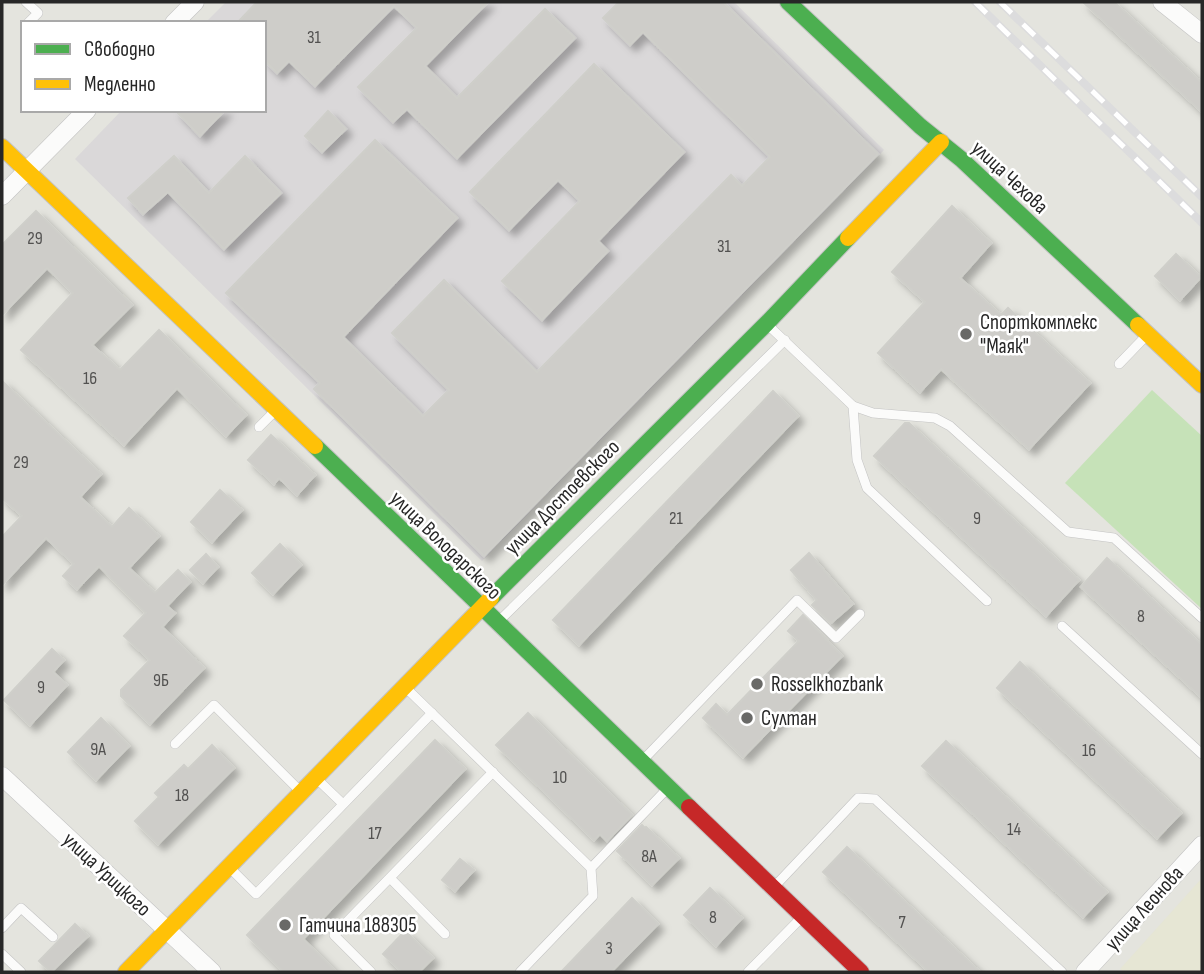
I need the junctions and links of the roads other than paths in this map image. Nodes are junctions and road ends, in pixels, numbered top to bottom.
1 (26, 2) edge
2 (195, 2) edge
3 (788, 2) edge
4 (1162, 2) edge
5 (30, 21) edge
6 (176, 21) edge
7 (1202, 34) edge
8 (85, 112) edge
9 (941, 142) junction
10 (2, 147) edge
11 (26, 171) junction
12 (2, 196) edge
13 (766, 323) junction
14 (1148, 335) junction
15 (785, 340) junction
16 (1119, 364) dead end
17 (1202, 385) edge
18 (853, 407) junction
19 (277, 409) junction
20 (258, 427) dead end
21 (987, 600) dead end
22 (481, 608) junction
23 (860, 614) dead end
24 (1202, 618) edge
25 (496, 623) junction
26 (1062, 626) dead end
27 (404, 685) junction
28 (432, 713) junction
29 (175, 744) dead end
30 (1202, 754) edge
31 (640, 762) junction
32 (493, 772) junction
33 (2, 776) edge
34 (315, 777) junction
35 (668, 788) junction
36 (300, 792) junction
37 (342, 804) junction
38 (1202, 845) edge
39 (228, 866) junction
40 (591, 868) junction
41 (390, 878) junction
42 (772, 888) junction
43 (802, 916) junction
44 (2, 928) edge
45 (166, 930) junction
46 (445, 934) dead end
47 (53, 937) dead end
48 (2, 954) edge
49 (21, 972) edge
50 (126, 972) edge
51 (212, 972) edge
52 (370, 972) edge
53 (520, 972) edge
54 (748, 972) edge
55 (861, 972) edge
56 (1062, 972) edge
57 (1086, 972) edge

1 - 5 lane
2 - 6 street
3 - 9 street, улица Чехова
4 - 7 street
8 - 11 street
9 - 13 street, улица Достоевского
9 - 14 street, улица Чехова
10 - 11 street, улица Володарского
11 - 12 street
11 - 19 street, улица Володарского
13 - 15 lane
13 - 22 street, улица Достоевского
14 - 16 lane
14 - 17 street, улица Чехова
15 - 18 lane
15 - 25 lane
18 - 21 lane
18 - 24 lane
19 - 20 lane
19 - 22 street, улица Володарского
22 - 25 street, улица Володарского
22 - 27 street, улица Достоевского
23 - 31 lane
25 - 31 street, улица Володарского
26 - 30 lane
27 - 28 lane
27 - 34 street, улица Достоевского
28 - 32 lane
28 - 37 lane
29 - 36 lane
31 - 35 street, улица Володарского
32 - 40 lane
32 - 41 lane
33 - 45 street, улица Урицкого
34 - 36 street, улица Достоевского
34 - 37 lane
35 - 40 lane
35 - 42 street, улица Володарского
36 - 39 street, улица Достоевского
37 - 39 lane
38 - 57 street, улица Леонова
39 - 45 street, улица Достоевского
40 - 53 lane
41 - 46 lane
41 - 52 lane
42 - 43 street, улица Володарского
42 - 56 lane
43 - 54 lane
43 - 55 street, улица Володарского
44 - 47 lane
45 - 50 street, улица Достоевского
45 - 51 street, улица Урицкого
48 - 49 lane

